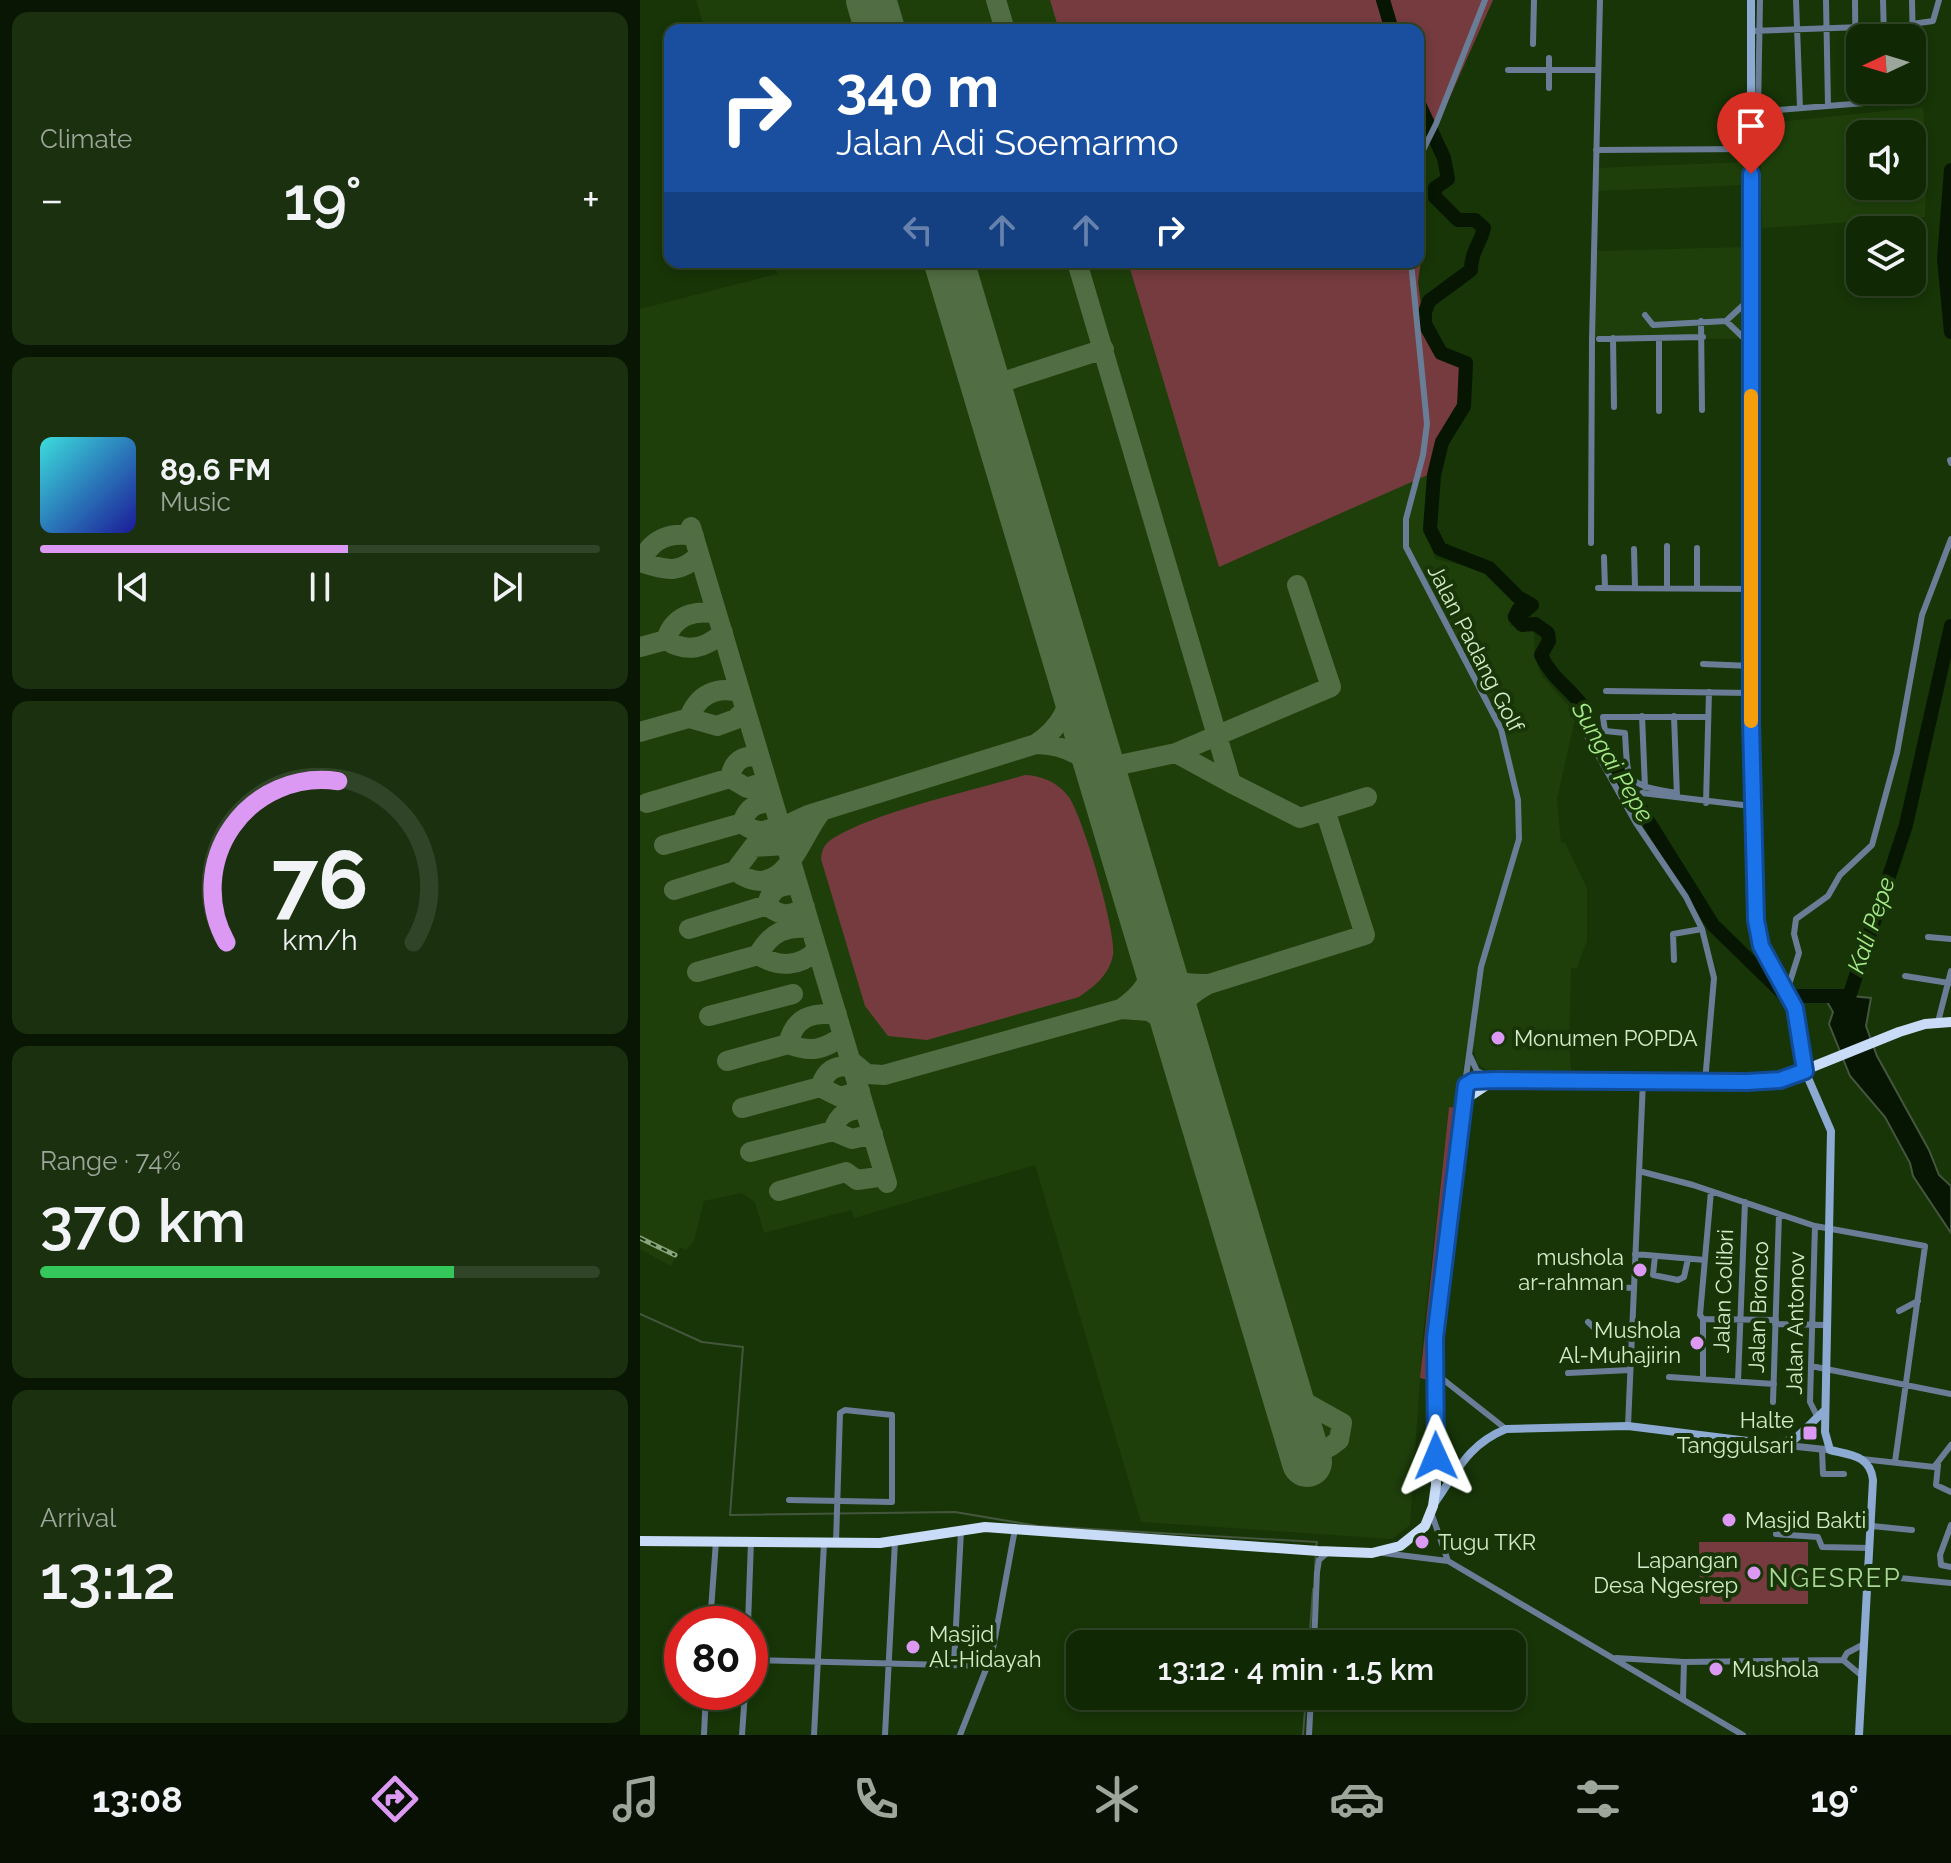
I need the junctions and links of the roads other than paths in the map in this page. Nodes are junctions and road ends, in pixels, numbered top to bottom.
1 (1485, 0) edge
2 (1534, 0) edge
3 (1600, 0) edge
4 (1750, 0) edge
5 (1760, 0) edge
6 (1796, 0) edge
7 (1826, 0) edge
8 (1855, 0) edge
9 (1883, 0) edge
10 (1912, 0) edge
11 (1939, 0) edge
12 (1855, 24) edge
13 (1887, 24) edge
14 (1912, 24) joint
15 (1828, 28) junction
16 (1846, 28) edge
17 (1797, 29) junction
18 (1755, 31) junction
19 (1533, 44) dead end
20 (1549, 58) dead end
21 (1508, 70) dead end
22 (1549, 70) junction
23 (1598, 70) junction
24 (1549, 88) dead end
25 (1847, 104) edge
26 (1828, 106) junction
27 (1800, 108) junction
28 (1751, 149) junction
29 (1424, 150) edge
30 (1596, 150) junction
31 (1412, 268) edge
32 (1751, 298) junction
33 (1645, 315) dead end
34 (1701, 321) junction
35 (1726, 321) junction
36 (1703, 337) junction
37 (1613, 338) junction
38 (1659, 338) junction
39 (1599, 339) dead end
40 (1751, 345) junction
41 (1614, 407) dead end
42 (1702, 410) dead end
43 (1659, 411) dead end
44 (1951, 539) edge
45 (1591, 543) dead end
46 (1667, 546) dead end
47 (1697, 548) dead end
48 (1634, 549) dead end
49 (1604, 557) dead end
50 (1635, 587) junction
51 (1667, 588) junction
52 (1697, 588) junction
53 (1752, 589) junction
54 (1703, 664) dead end
55 (1751, 666) junction
56 (1606, 691) dead end
57 (1709, 692) junction
58 (1751, 693) junction
59 (1642, 716) junction
60 (1674, 716) junction
61 (1708, 717) junction
62 (1586, 734) dead end
63 (1645, 787) junction
64 (1677, 796) junction
65 (1631, 797) junction
66 (1706, 803) junction
67 (1751, 806) junction
68 (1702, 929) junction
69 (1928, 937) dead end
70 (1951, 939) edge
71 (1674, 960) dead end
72 (1951, 971) edge
73 (1905, 976) dead end
74 (1949, 983) junction
75 (1787, 992) junction
76 (1938, 1022) junction
77 (1951, 1022) edge
78 (1468, 1048) junction
79 (1466, 1069) junction
80 (1805, 1071) junction
81 (1496, 1080) junction
82 (1643, 1081) junction
83 (1705, 1082) junction
84 (1469, 1084) junction
85 (1461, 1117) junction
86 (1639, 1171) junction
87 (1711, 1191) junction
88 (1745, 1202) junction
89 (1779, 1214) junction
90 (1815, 1226) junction
91 (1831, 1229) junction
92 (1815, 1244) junction
93 (1831, 1244) junction
94 (1635, 1254) junction
95 (1655, 1256) junction
96 (1688, 1259) junction
97 (1705, 1260) junction
98 (1582, 1286) dead end
99 (1634, 1288) junction
100 (1918, 1301) junction
101 (1899, 1311) dead end
102 (1703, 1319) junction
103 (1740, 1320) junction
104 (1588, 1322) dead end
105 (1776, 1322) junction
106 (1813, 1325) junction
107 (1826, 1325) junction
108 (1631, 1339) junction
109 (1811, 1366) junction
110 (1824, 1367) junction
111 (1630, 1370) junction
112 (1435, 1373) junction
113 (1568, 1373) dead end
114 (1669, 1377) dead end
115 (1703, 1379) junction
116 (1738, 1381) junction
117 (1774, 1384) junction
118 (1906, 1384) junction
119 (1951, 1394) edge
120 (1773, 1402) dead end
121 (1825, 1411) junction
122 (1818, 1418) junction
123 (1628, 1426) junction
124 (1506, 1429) junction
125 (1772, 1444) junction
126 (1951, 1448) edge
127 (1826, 1450) junction
128 (1862, 1459) junction
129 (1895, 1462) junction
130 (1938, 1465) junction
131 (1844, 1474) dead end
132 (1951, 1492) edge
133 (789, 1500) dead end
134 (837, 1503) junction
135 (1432, 1509) junction
136 (1951, 1525) edge
137 (1872, 1526) junction
138 (961, 1529) junction
139 (1015, 1529) junction
140 (1912, 1530) dead end
141 (1776, 1534) dead end
142 (640, 1541) edge
143 (716, 1541) junction
144 (751, 1541) junction
145 (895, 1541) junction
146 (824, 1542) junction
147 (836, 1543) junction
148 (1870, 1548) junction
149 (1319, 1551) junction
150 (1372, 1553) junction
151 (1448, 1561) junction
152 (1951, 1567) edge
153 (1869, 1575) junction
154 (1951, 1583) edge
155 (711, 1606) edge
156 (749, 1606) edge
157 (1315, 1630) edge
158 (1864, 1644) junction
159 (1611, 1657) junction
160 (819, 1659) junction
161 (768, 1660) edge
162 (1843, 1660) junction
163 (890, 1662) junction
164 (1684, 1662) junction
165 (954, 1663) junction
166 (987, 1666) junction
167 (1862, 1676) junction
168 (1683, 1698) junction
169 (705, 1710) edge
170 (744, 1710) edge
171 (1310, 1710) edge
172 (704, 1735) edge
173 (742, 1735) edge
174 (814, 1735) edge
175 (885, 1735) edge
176 (960, 1735) edge
177 (1309, 1735) edge
178 (1743, 1735) edge
179 (1859, 1735) edge

1 - 29 street
2 - 19 street
3 - 23 street
4 - 18 main road
5 - 18 street
6 - 17 street
7 - 15 street
8 - 12 street
9 - 13 street
10 - 14 street
11 - 14 street
15 - 16 street
15 - 17 street
15 - 26 street
17 - 18 street
17 - 27 street
18 - 27 street
18 - 28 main road
20 - 22 street
21 - 22 street
22 - 23 street
22 - 24 street
23 - 30 street
25 - 26 street
26 - 27 street
28 - 30 street
28 - 32 main road
30 - 45 street
31 - 78 street, Jalan Padang Golf
32 - 35 street
32 - 40 main road
33 - 34 street
34 - 35 street
34 - 36 street
35 - 40 street
36 - 38 street
36 - 42 street
37 - 38 street
37 - 39 street
37 - 41 street
38 - 43 street
40 - 53 main road
44 - 75 street
46 - 51 street
47 - 52 street
48 - 50 street
49 - 50 street
50 - 51 street
51 - 52 street
52 - 53 street
53 - 55 main road
54 - 55 street
55 - 58 main road
56 - 57 street
57 - 58 street
57 - 61 street
58 - 67 main road
59 - 60 street
59 - 63 street
59 - 63 street
60 - 61 street
60 - 64 street
61 - 66 street
62 - 65 street
63 - 64 street
64 - 65 street
64 - 66 street
65 - 68 street
66 - 67 street
67 - 75 main road
68 - 71 street
68 - 83 street
69 - 70 street
72 - 74 street
73 - 74 street
74 - 76 street
75 - 80 main road
76 - 77 highway
76 - 80 highway
78 - 79 street, Jalan Padang Golf
78 - 81 street
79 - 84 street, Jalan Padang Golf
79 - 84 street
80 - 83 highway
80 - 91 main road
81 - 82 highway
81 - 84 highway
81 - 85 highway
82 - 83 highway
82 - 86 street
84 - 85 highway
85 - 112 highway
86 - 87 street
86 - 94 street
87 - 88 street
87 - 97 street
88 - 89 street
88 - 103 street, Jalan Colibri
89 - 90 street
89 - 105 street, Jalan Bronco
90 - 91 street
90 - 92 street, Jalan Antonov
91 - 93 main road
91 - 100 street
92 - 93 street
92 - 106 street, Jalan Antonov
93 - 107 main road
94 - 95 street
94 - 99 street
95 - 96 street
95 - 96 street
96 - 97 street
97 - 102 street
98 - 99 street
99 - 108 street
100 - 101 street
100 - 118 street
102 - 103 street
102 - 115 street
103 - 105 street
103 - 116 street, Jalan Colibri
104 - 108 street
105 - 106 street
105 - 117 street, Jalan Bronco
106 - 107 street
106 - 109 street, Jalan Antonov
107 - 110 main road
108 - 111 street
109 - 110 street
109 - 122 street, Jalan Antonov
110 - 118 street
110 - 121 main road
111 - 113 street
111 - 123 street
112 - 124 street
112 - 135 highway
114 - 115 street
115 - 116 street
116 - 117 street
117 - 120 street, Jalan Bronco
118 - 119 street
118 - 129 street
121 - 122 main road
121 - 127 main road
122 - 125 main road
123 - 124 main road
123 - 125 main road
124 - 135 main road
125 - 127 street
126 - 130 street
127 - 128 main road
127 - 131 street
128 - 129 street
128 - 137 main road
129 - 130 street
130 - 132 street
133 - 134 street
134 - 134 street
134 - 147 street
135 - 150 highway
135 - 151 street
136 - 152 street
137 - 140 street
137 - 148 main road
138 - 139 highway
138 - 145 highway
138 - 165 street
139 - 149 highway
139 - 166 street
141 - 148 street
142 - 143 highway
143 - 144 highway
143 - 155 street
144 - 146 highway
144 - 156 street
145 - 147 highway
145 - 163 street
146 - 147 highway
146 - 160 street
148 - 153 main road
149 - 150 highway
149 - 157 street
150 - 151 street
151 - 159 street
153 - 154 street
153 - 158 main road
158 - 162 street
158 - 167 main road
159 - 164 street
159 - 168 street
160 - 161 street
160 - 163 street
160 - 174 street
162 - 164 street
162 - 167 street
163 - 165 street
163 - 175 street
164 - 168 street
165 - 166 street
166 - 176 street
167 - 179 main road
168 - 178 street
169 - 172 street
170 - 173 street
171 - 177 street

